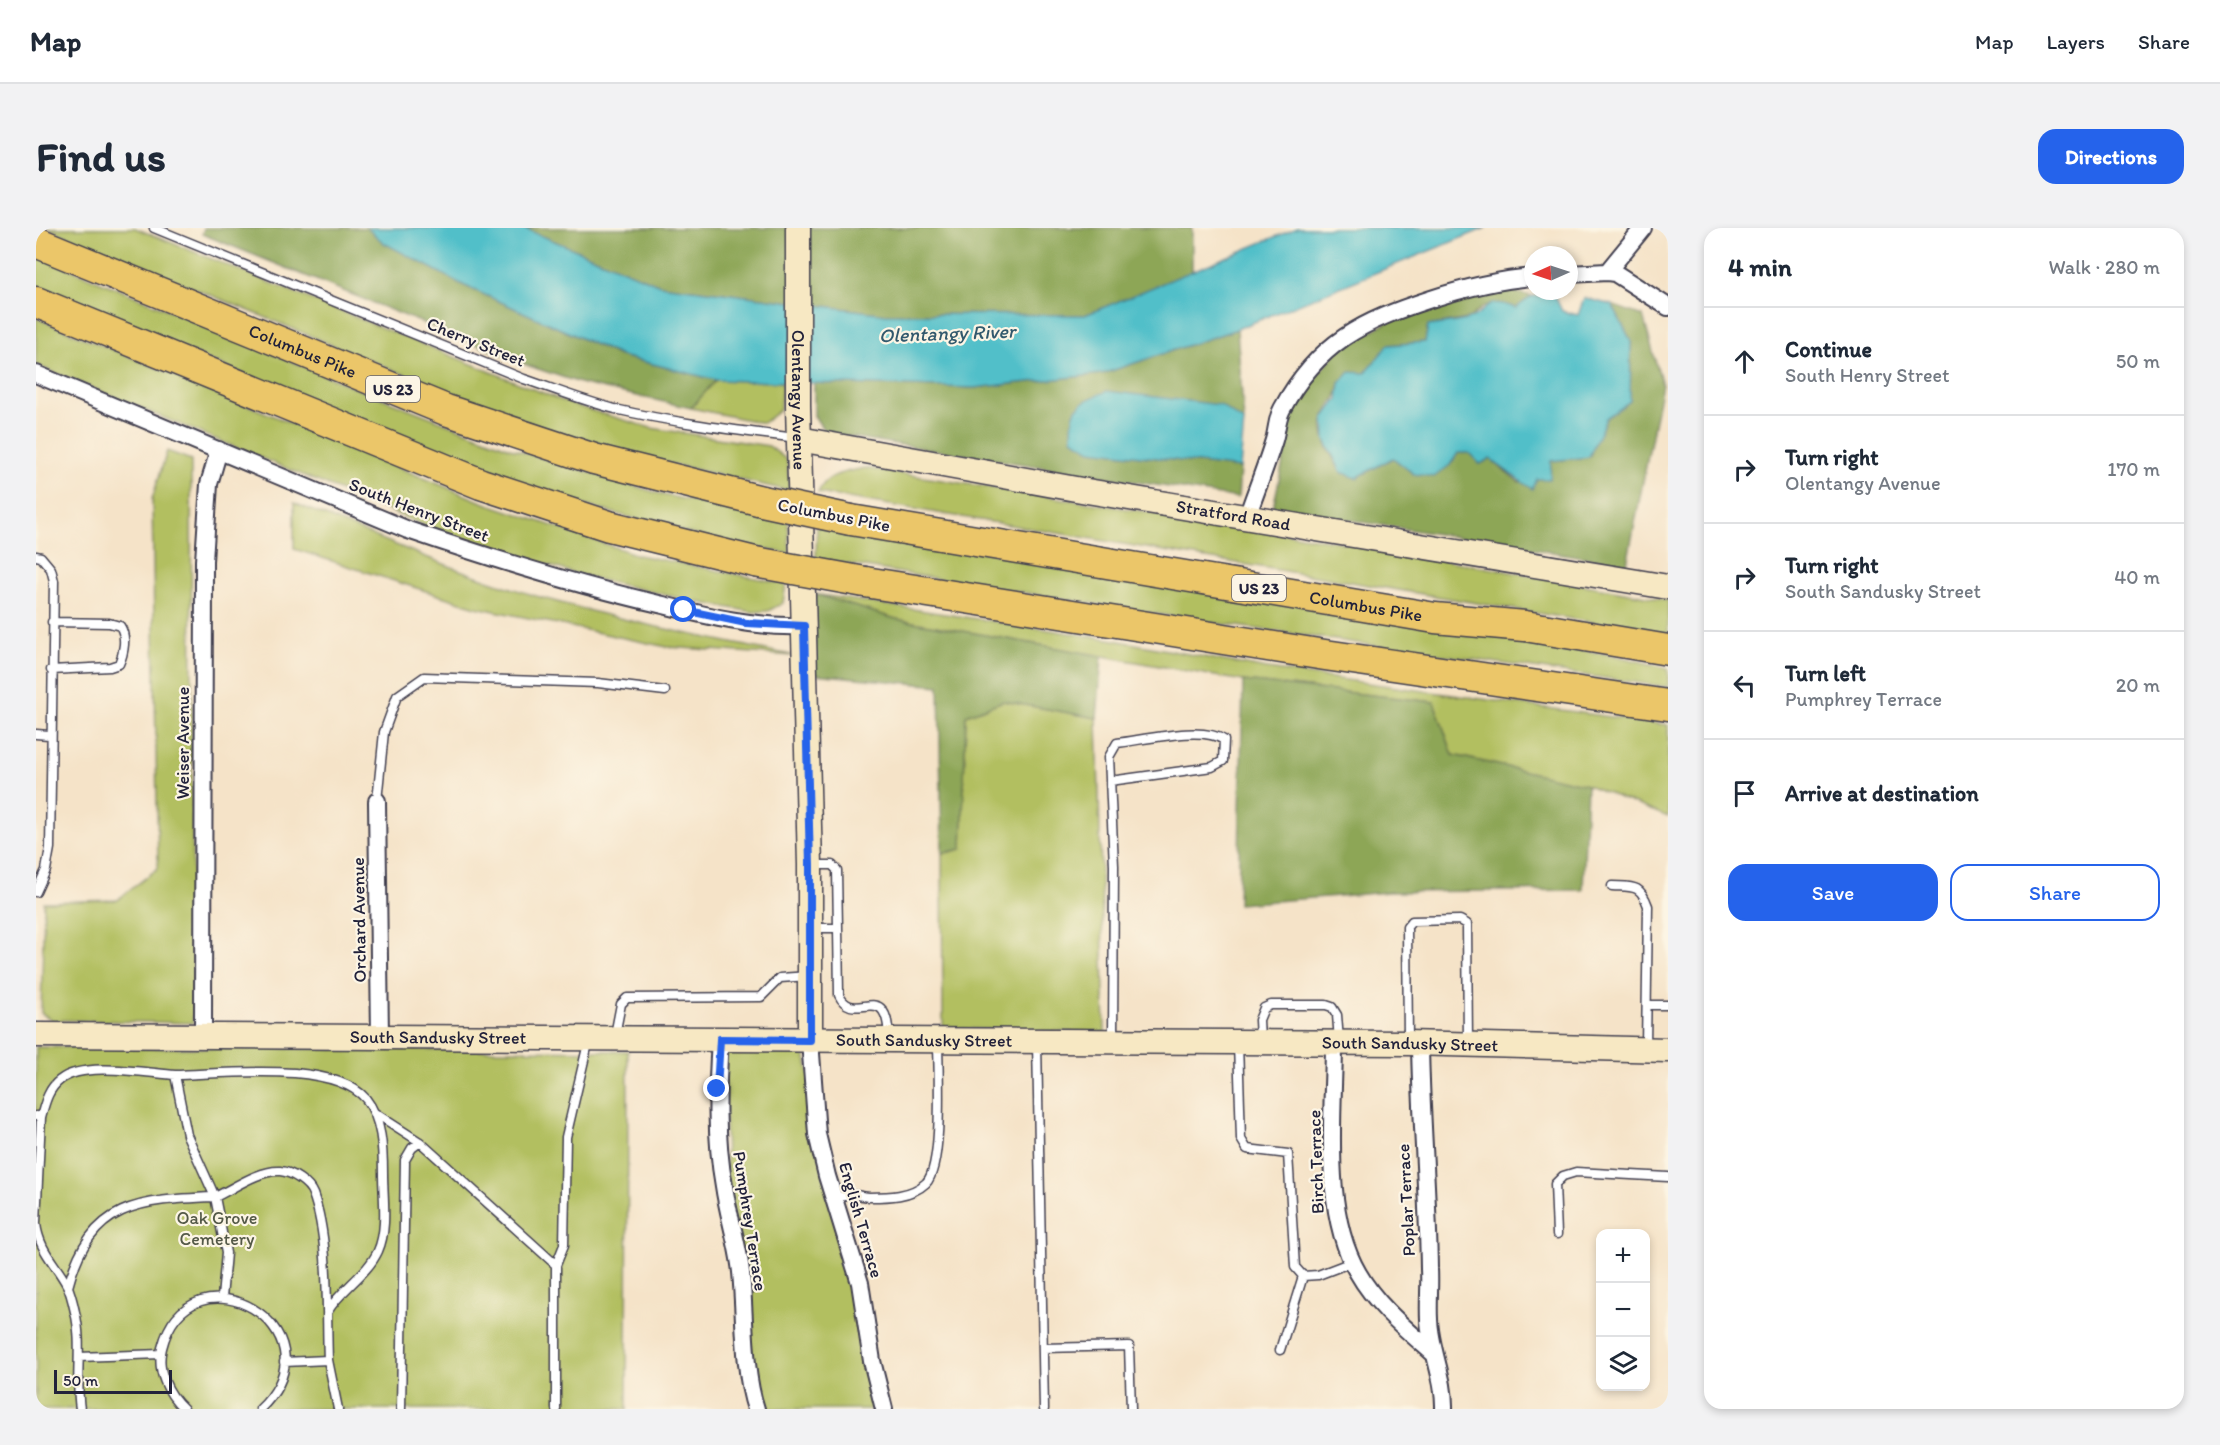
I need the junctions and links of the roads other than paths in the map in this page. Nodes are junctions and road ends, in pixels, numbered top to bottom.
1 (154, 228) edge
2 (798, 228) edge
3 (1642, 228) edge
4 (36, 242) edge
5 (1607, 272) junction
6 (1578, 274) edge
7 (1524, 278) edge
8 (36, 302) edge
9 (1668, 307) edge
10 (36, 374) edge
11 (800, 439) junction
12 (219, 450) junction
13 (1246, 517) junction
14 (36, 556) edge
15 (1668, 587) edge
16 (52, 622) junction
17 (804, 626) junction
18 (1668, 650) edge
19 (51, 670) junction
20 (665, 691) dead end
21 (1668, 705) edge
22 (36, 734) edge
23 (50, 735) junction
24 (1110, 781) junction
25 (377, 801) joint
26 (810, 865) junction
27 (1612, 886) dead end
28 (36, 892) edge
29 (811, 928) junction
30 (838, 928) junction
31 (811, 976) junction
32 (1647, 1005) junction
33 (1668, 1005) edge
34 (36, 1035) edge
35 (203, 1037) junction
36 (380, 1037) junction
37 (589, 1038) junction
38 (615, 1038) junction
39 (720, 1039) junction
40 (810, 1040) junction
41 (889, 1040) junction
42 (938, 1041) junction
43 (1036, 1041) junction
44 (1113, 1042) junction
45 (1249, 1043) junction
46 (1336, 1043) junction
47 (1414, 1043) junction
48 (1468, 1045) junction
49 (1657, 1050) edge
50 (175, 1075) junction
51 (375, 1113) junction
52 (38, 1116) edge
53 (420, 1142) junction
54 (1668, 1177) edge
55 (216, 1197) junction
56 (835, 1202) junction
57 (36, 1223) edge
58 (1557, 1234) dead end
59 (1352, 1262) junction
60 (556, 1265) junction
61 (1303, 1276) junction
62 (68, 1287) junction
63 (222, 1298) junction
64 (328, 1311) junction
65 (1043, 1348) junction
66 (1280, 1350) dead end
67 (1433, 1353) junction
68 (161, 1354) junction
69 (79, 1357) junction
70 (328, 1360) junction
71 (284, 1362) junction
72 (80, 1409) edge
73 (184, 1409) edge
74 (260, 1409) edge
75 (338, 1409) edge
76 (401, 1409) edge
77 (556, 1409) edge
78 (756, 1409) edge
79 (884, 1409) edge
80 (1044, 1409) edge
81 (1131, 1409) edge
82 (1444, 1409) edge

1 - 11 lane, Cherry Street
2 - 11 street, Olentangy Avenue
3 - 5 street
4 - 18 highway, Columbus Pike / US 23, bridge
5 - 6 street
5 - 9 street
7 - 13 street
8 - 21 highway, bridge
10 - 12 street, South Henry Street
11 - 13 street, Stratford Road
11 - 17 street, Olentangy Avenue
12 - 17 street, South Henry Street
12 - 35 street, Weiser Avenue
13 - 15 street, Stratford Road
14 - 16 lane
16 - 19 lane
16 - 19 lane
17 - 26 street, Olentangy Avenue
19 - 23 lane
20 - 25 lane
22 - 23 lane
23 - 28 lane
24 - 24 lane
24 - 44 lane
25 - 36 street, Orchard Avenue
26 - 29 street, Olentangy Avenue
26 - 30 lane
27 - 32 lane
29 - 30 lane
29 - 31 street, Olentangy Avenue
30 - 41 lane
31 - 38 lane
31 - 40 street, Olentangy Avenue
32 - 33 lane
32 - 49 lane
34 - 35 street, South Sandusky Street
35 - 36 street, South Sandusky Street
36 - 37 street, South Sandusky Street
37 - 38 street, South Sandusky Street
37 - 60 lane
38 - 39 street, South Sandusky Street
39 - 40 street, South Sandusky Street
39 - 78 street, Pumphrey Terrace
40 - 41 street, South Sandusky Street
40 - 56 street, English Terrace
41 - 42 street, South Sandusky Street
42 - 43 street, South Sandusky Street
42 - 56 lane
43 - 44 street, South Sandusky Street
43 - 65 lane
44 - 45 street, South Sandusky Street
45 - 46 street, South Sandusky Street
45 - 46 lane
45 - 61 lane
46 - 47 street, South Sandusky Street
46 - 59 street, Birch Terrace
47 - 48 street, South Sandusky Street
47 - 48 lane
47 - 67 street, Poplar Terrace
48 - 49 street, South Sandusky Street
50 - 51 lane
50 - 52 lane
50 - 55 lane
51 - 53 lane
51 - 64 lane
52 - 57 lane
53 - 60 lane
53 - 76 lane
54 - 58 lane
55 - 62 lane
55 - 63 lane
55 - 64 lane
56 - 79 street, English Terrace
57 - 62 lane
59 - 61 lane
59 - 67 street, Birch Terrace
60 - 77 lane
61 - 66 lane
62 - 69 lane
63 - 68 lane
63 - 71 lane
64 - 70 lane
65 - 80 lane
65 - 81 lane
67 - 82 street, Poplar Terrace
68 - 69 lane
68 - 73 lane
69 - 72 lane
70 - 71 lane
70 - 75 lane
71 - 74 lane

